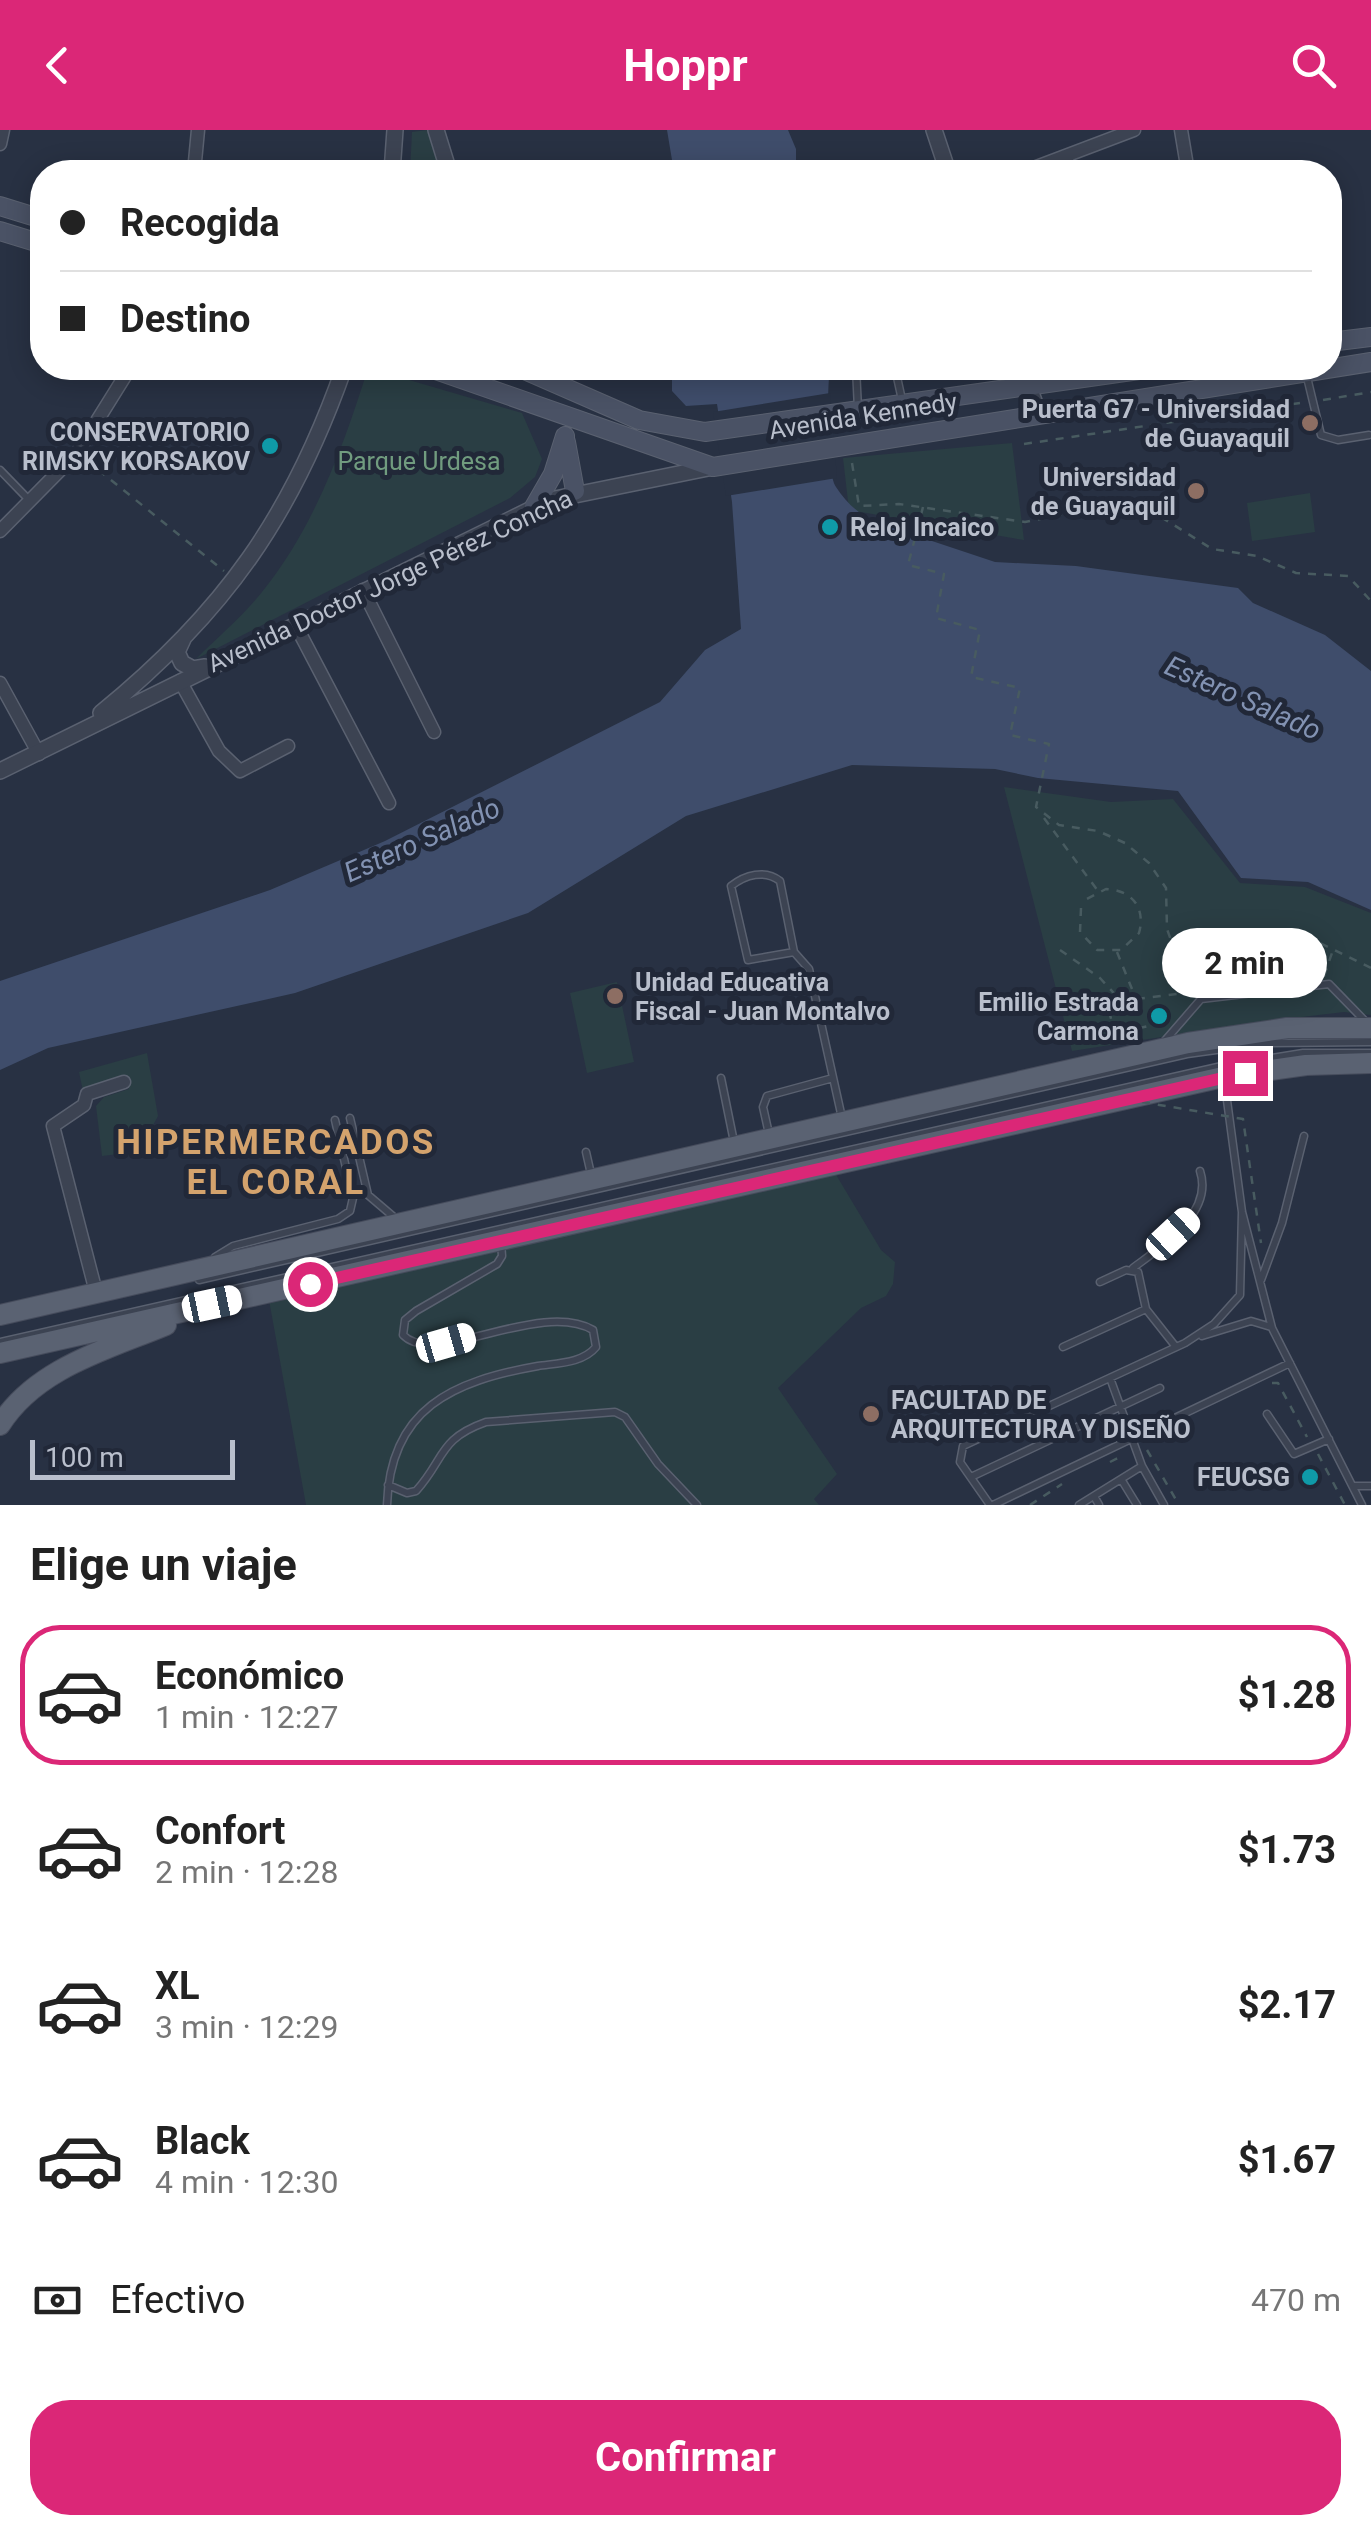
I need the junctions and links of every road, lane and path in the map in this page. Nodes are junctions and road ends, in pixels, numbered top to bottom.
1 (3, 130) edge
2 (198, 130) edge
3 (395, 130) edge
4 (436, 130) edge
5 (934, 130) edge
6 (1134, 130) edge
7 (1181, 130) edge
8 (0, 144) edge
9 (1065, 156) junction
10 (195, 160) edge
11 (393, 160) edge
12 (445, 160) edge
13 (944, 160) edge
14 (1054, 160) edge
15 (1067, 160) edge
16 (1186, 160) edge
17 (0, 206) edge
18 (30, 215) edge
19 (0, 231) edge
20 (30, 240) edge
21 (1371, 337) edge
22 (1342, 341) edge
23 (1371, 362) edge
24 (1342, 366) edge
25 (123, 380) edge
26 (340, 380) edge
27 (458, 380) edge
28 (548, 380) edge
29 (553, 380) edge
30 (857, 380) edge
31 (897, 380) edge
32 (1007, 380) edge
33 (1026, 380) edge
34 (1252, 380) edge
35 (1308, 380) edge
36 (562, 386) junction
37 (1371, 392) edge
38 (902, 404) junction
39 (858, 410) junction
40 (1038, 412) junction
41 (565, 426) junction
42 (1369, 435) edge
43 (843, 444) junction
44 (1024, 444) dead end
45 (78, 453) junction
46 (716, 467) junction
47 (0, 470) edge
48 (575, 491) junction
49 (32, 502) junction
50 (534, 506) junction
51 (922, 507) junction
52 (0, 531) edge
53 (235, 580) junction
54 (363, 590) junction
55 (1371, 601) edge
56 (295, 624) junction
57 (185, 636) junction
58 (223, 660) junction
59 (180, 681) junction
60 (0, 683) edge
61 (79, 731) junction
62 (434, 732) dead end
63 (288, 746) dead end
64 (39, 754) junction
65 (0, 771) edge
66 (389, 802) dead end
67 (1043, 816) junction
68 (1098, 891) junction
69 (1085, 900) dead end
70 (1080, 908) dead end
71 (1333, 948) junction
72 (1060, 950) dead end
73 (1117, 951) junction
74 (794, 952) junction
75 (1371, 968) edge
76 (1324, 976) dead end
77 (1152, 997) dead end
78 (1136, 1000) junction
79 (1109, 1011) dead end
80 (1185, 1017) junction
81 (1371, 1027) edge
82 (1371, 1042) edge
83 (1156, 1051) junction
84 (1371, 1052) edge
85 (1371, 1063) edge
86 (1224, 1077) junction
87 (721, 1078) dead end
88 (833, 1078) junction
89 (124, 1082) dead end
90 (1142, 1102) dead end
91 (350, 1118) dead end
92 (334, 1120) dead end
93 (844, 1124) junction
94 (1304, 1136) dead end
95 (770, 1140) junction
96 (353, 1142) junction
97 (341, 1146) junction
98 (735, 1148) junction
99 (586, 1152) dead end
100 (1200, 1171) dead end
101 (592, 1180) junction
102 (1242, 1212) junction
103 (405, 1224) junction
104 (501, 1241) junction
105 (1261, 1243) dead end
106 (196, 1268) junction
107 (1133, 1268) junction
108 (1260, 1281) junction
109 (1100, 1282) dead end
110 (96, 1292) junction
111 (212, 1304) junction
112 (1146, 1309) junction
113 (0, 1315) edge
114 (0, 1325) edge
115 (1272, 1328) junction
116 (0, 1342) edge
117 (1184, 1343) junction
118 (1063, 1346) dead end
119 (1176, 1347) junction
120 (0, 1354) edge
121 (1290, 1363) junction
122 (1110, 1378) junction
123 (1160, 1388) dead end
124 (1257, 1390) dead end
125 (1120, 1406) junction
126 (1268, 1414) dead end
127 (0, 1426) edge
128 (1131, 1437) junction
129 (1329, 1439) junction
130 (1310, 1443) dead end
131 (1144, 1444) dead end
132 (1318, 1454) dead end
133 (1122, 1456) dead end
134 (1108, 1462) dead end
135 (1142, 1466) junction
136 (971, 1478) junction
137 (1121, 1480) junction
138 (1063, 1484) dead end
139 (388, 1485) junction
140 (1352, 1486) junction
141 (1371, 1486) edge
142 (1094, 1496) junction
143 (387, 1505) edge
144 (697, 1505) edge
145 (992, 1505) edge
146 (1030, 1505) edge
147 (1079, 1505) edge
148 (1099, 1505) edge
149 (1137, 1505) edge
150 (1164, 1505) edge
151 (1179, 1505) edge
152 (1345, 1505) edge
153 (1362, 1505) edge

1 - 8 street
2 - 10 street
3 - 11 street
4 - 12 street
5 - 13 street
6 - 9 street
7 - 16 street
9 - 14 street
9 - 15 street
17 - 18 main road
19 - 20 main road
21 - 22 main road
23 - 24 main road, Avenida Kennedy
25 - 45 street
26 - 53 street, Avenida Doctor Jorge Pérez Concha
27 - 41 main road
28 - 36 main road, Avenida Kennedy
29 - 36 street
30 - 39 lane
31 - 38 lane
32 - 38 main road, Avenida Kennedy
33 - 40 street
34 - 40 main road, Avenida Kennedy
35 - 42 lane
36 - 39 main road, Avenida Kennedy
37 - 44 path
38 - 39 main road, Avenida Kennedy
40 - 43 main road, Avenida Kennedy
41 - 46 main road
41 - 48 main road
41 - 50 main road
43 - 46 main road, Avenida Kennedy
43 - 51 path
45 - 49 street
45 - 53 path
46 - 48 street, Avenida Doctor Jorge Pérez Concha
47 - 49 lane
48 - 50 street, Avenida Doctor Jorge Pérez Concha
49 - 52 street
50 - 54 street, Avenida Doctor Jorge Pérez Concha
51 - 55 path
51 - 67 path
53 - 57 street, Avenida Doctor Jorge Pérez Concha
54 - 56 street, Avenida Doctor Jorge Pérez Concha
54 - 62 street
56 - 58 street, Avenida Doctor Jorge Pérez Concha
56 - 66 street
57 - 58 street
57 - 61 street, Avenida Doctor Jorge Pérez Concha
58 - 59 street, Avenida Doctor Jorge Pérez Concha
59 - 61 street, Avenida Doctor Jorge Pérez Concha
59 - 63 street
60 - 64 street
61 - 64 street, Avenida Doctor Jorge Pérez Concha
64 - 65 street, Avenida Doctor Jorge Pérez Concha
67 - 68 path
67 - 71 path
68 - 69 path
68 - 73 path
70 - 73 path
71 - 75 path
71 - 76 path
72 - 78 path
73 - 78 path
74 - 74 lane
74 - 88 lane
77 - 78 path
79 - 80 path
80 - 81 lane
80 - 83 lane
81 - 83 main road
82 - 114 lane
83 - 93 main road
84 - 116 lane
85 - 86 main road
86 - 102 lane
86 - 104 main road
87 - 98 lane
88 - 93 lane
88 - 95 lane
89 - 110 street
90 - 105 path, bridge
91 - 96 lane
92 - 97 lane
93 - 95 main road
94 - 108 lane
95 - 98 main road
96 - 97 lane
96 - 103 lane
97 - 106 lane
98 - 101 main road
99 - 101 lane
100 - 107 lane
101 - 103 main road
102 - 108 lane
102 - 117 lane
103 - 106 main road
104 - 111 main road
104 - 139 lane
106 - 110 main road
107 - 109 lane
107 - 112 lane
108 - 115 lane
110 - 113 main road
111 - 120 main road
111 - 127 main road
112 - 118 lane
112 - 119 lane
115 - 117 lane
115 - 121 lane
117 - 119 lane
119 - 122 lane
121 - 128 lane
121 - 129 lane
122 - 125 lane
122 - 136 lane
123 - 125 lane
124 - 130 path
125 - 128 lane
125 - 136 lane
126 - 129 lane
128 - 135 lane
128 - 145 lane
129 - 140 lane
131 - 151 path
132 - 152 path
133 - 134 path
135 - 137 lane
135 - 150 lane
136 - 145 lane
137 - 142 lane
137 - 149 lane
138 - 146 path
139 - 143 lane
139 - 144 lane
140 - 141 lane
140 - 153 lane
142 - 147 lane
142 - 148 lane

